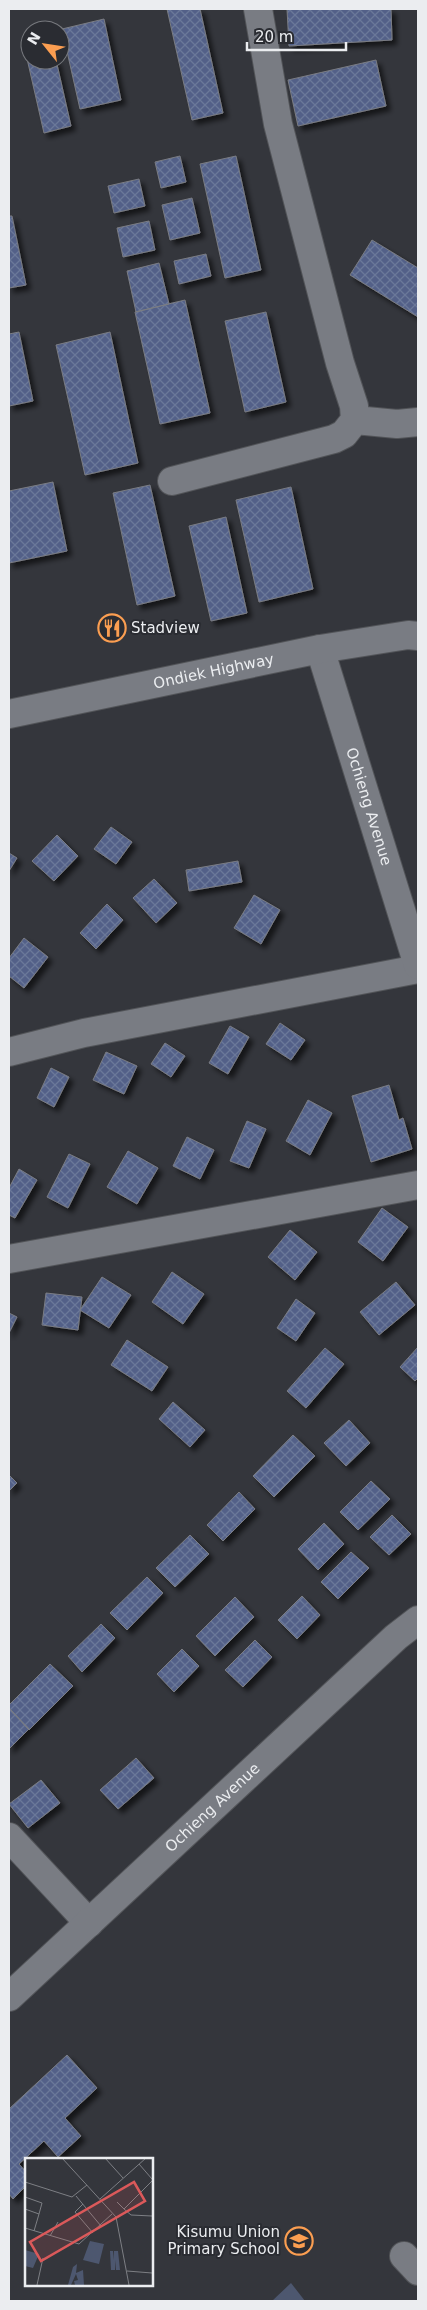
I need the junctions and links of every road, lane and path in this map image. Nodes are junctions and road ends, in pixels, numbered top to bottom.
1 (258, 9) edge
2 (355, 420) junction
3 (418, 422) edge
4 (172, 481) dead end
5 (418, 636) edge
6 (320, 649) junction
7 (9, 714) edge
8 (418, 964) edge
9 (418, 969) edge
10 (9, 1052) edge
11 (418, 1185) edge
12 (9, 1259) edge
13 (418, 1620) edge
14 (9, 1837) edge
15 (89, 1923) junction
16 (9, 1998) edge

1 - 2 street
2 - 3 street
2 - 4 street
5 - 6 street, Ondiek Highway
6 - 7 street, Ondiek Highway
6 - 8 street, Ochieng Avenue
9 - 10 street
11 - 12 street
13 - 15 street, Ochieng Avenue
14 - 15 street
15 - 16 street, Ochieng Avenue

